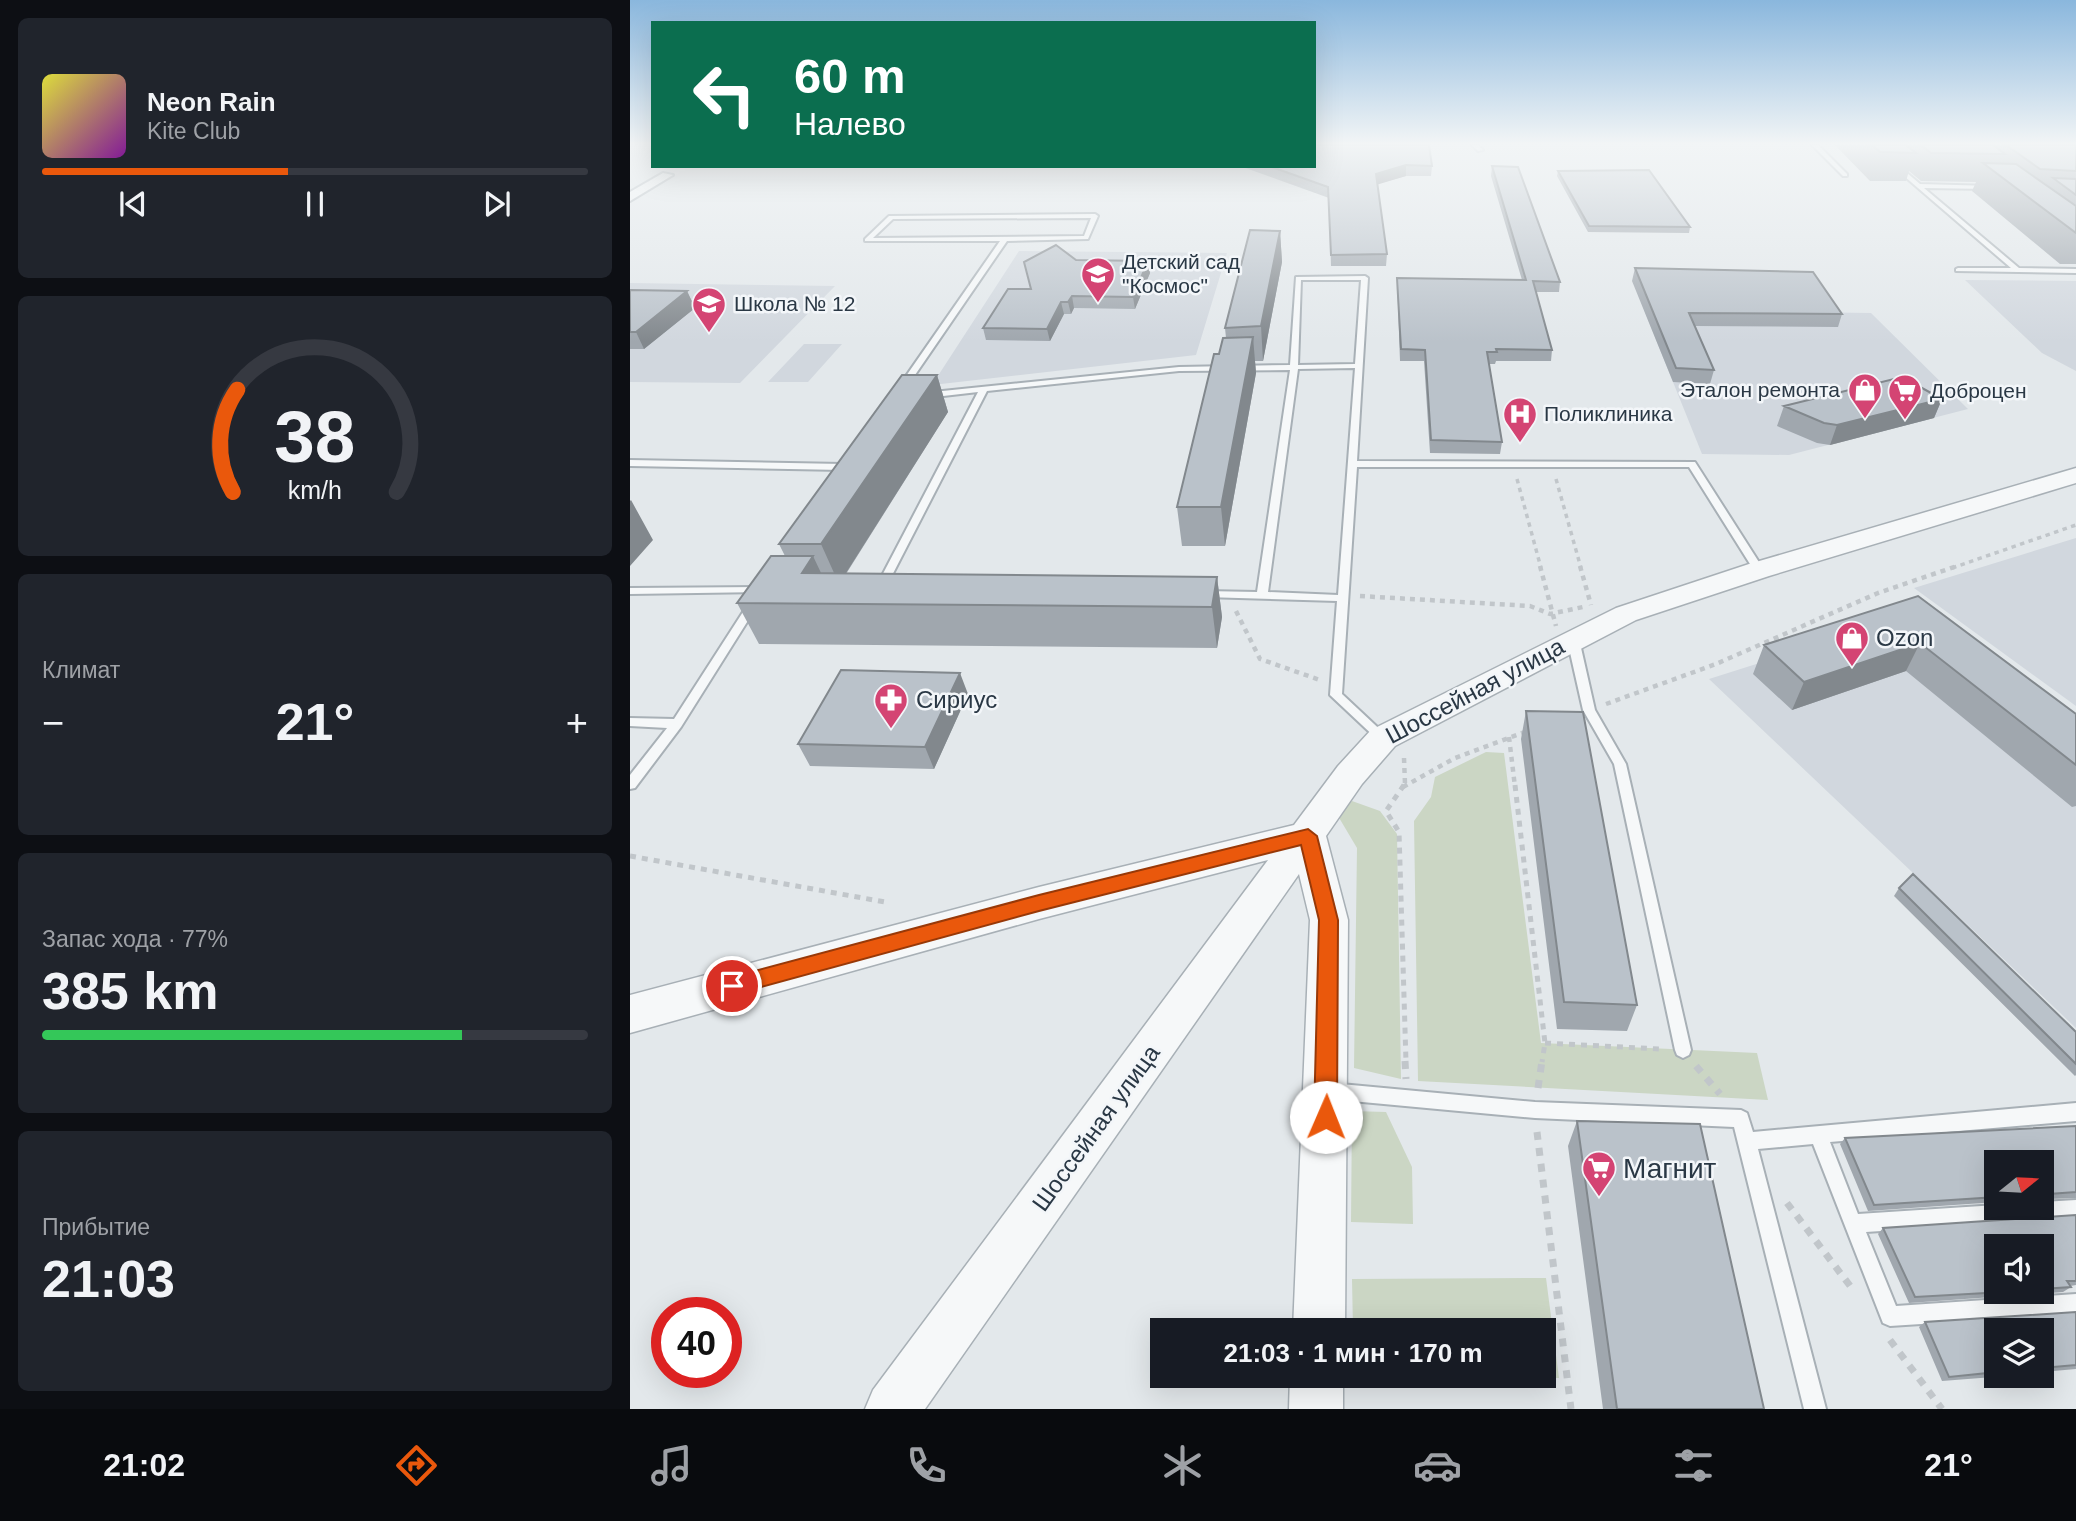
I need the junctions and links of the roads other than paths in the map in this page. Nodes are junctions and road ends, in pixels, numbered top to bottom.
1 (1946, 211) edge
2 (1004, 240) junction
3 (1958, 270) dead end
4 (2018, 271) junction
5 (2076, 271) edge
6 (1358, 366) junction
7 (1294, 367) junction
8 (983, 390) junction
9 (920, 396) edge
10 (907, 397) edge
11 (850, 457) edge
12 (630, 463) edge
13 (1351, 464) junction
14 (843, 467) junction
15 (2076, 475) edge
16 (836, 478) edge
17 (1759, 570) junction
18 (770, 579) edge
19 (763, 590) junction
20 (776, 590) edge
21 (867, 590) edge
22 (880, 590) junction
23 (893, 590) edge
24 (630, 591) edge
25 (1188, 594) edge
26 (1262, 595) junction
27 (1341, 597) junction
28 (1573, 639) junction
29 (630, 722) edge
30 (677, 724) junction
31 (1383, 738) junction
32 (630, 784) edge
33 (1308, 836) junction
34 (630, 1014) edge
35 (1682, 1050) road end
36 (1326, 1091) junction
37 (2076, 1112) edge
38 (1818, 1135) junction
39 (1747, 1146) junction
40 (2076, 1209) edge
41 (1853, 1224) junction
42 (2076, 1304) edge
43 (1319, 1318) edge
44 (1318, 1388) edge
45 (892, 1409) edge
46 (1317, 1409) edge
47 (1815, 1409) edge

1 - 4 lane
2 - 2 lane
2 - 10 lane
3 - 4 lane
4 - 5 lane
6 - 7 lane
6 - 7 lane
6 - 13 lane
7 - 8 lane
7 - 26 lane
8 - 9 lane
8 - 22 lane
11 - 14 lane
12 - 14 lane
13 - 17 lane
13 - 27 lane
14 - 16 lane
15 - 17 street, Шоссейная улица
17 - 28 street, Шоссейная улица
18 - 19 lane
19 - 20 lane
19 - 24 lane
19 - 30 lane
21 - 22 lane
22 - 23 lane
25 - 26 lane
26 - 27 lane
27 - 31 lane
28 - 31 street, Шоссейная улица
28 - 35 lane
29 - 30 lane
30 - 32 lane
31 - 33 street, Шоссейная улица
33 - 34 street
33 - 36 street
33 - 45 street, Шоссейная улица
36 - 39 lane
36 - 43 street
37 - 38 lane
38 - 39 lane
38 - 41 lane
39 - 47 lane
40 - 41 lane
41 - 42 lane
44 - 46 street

